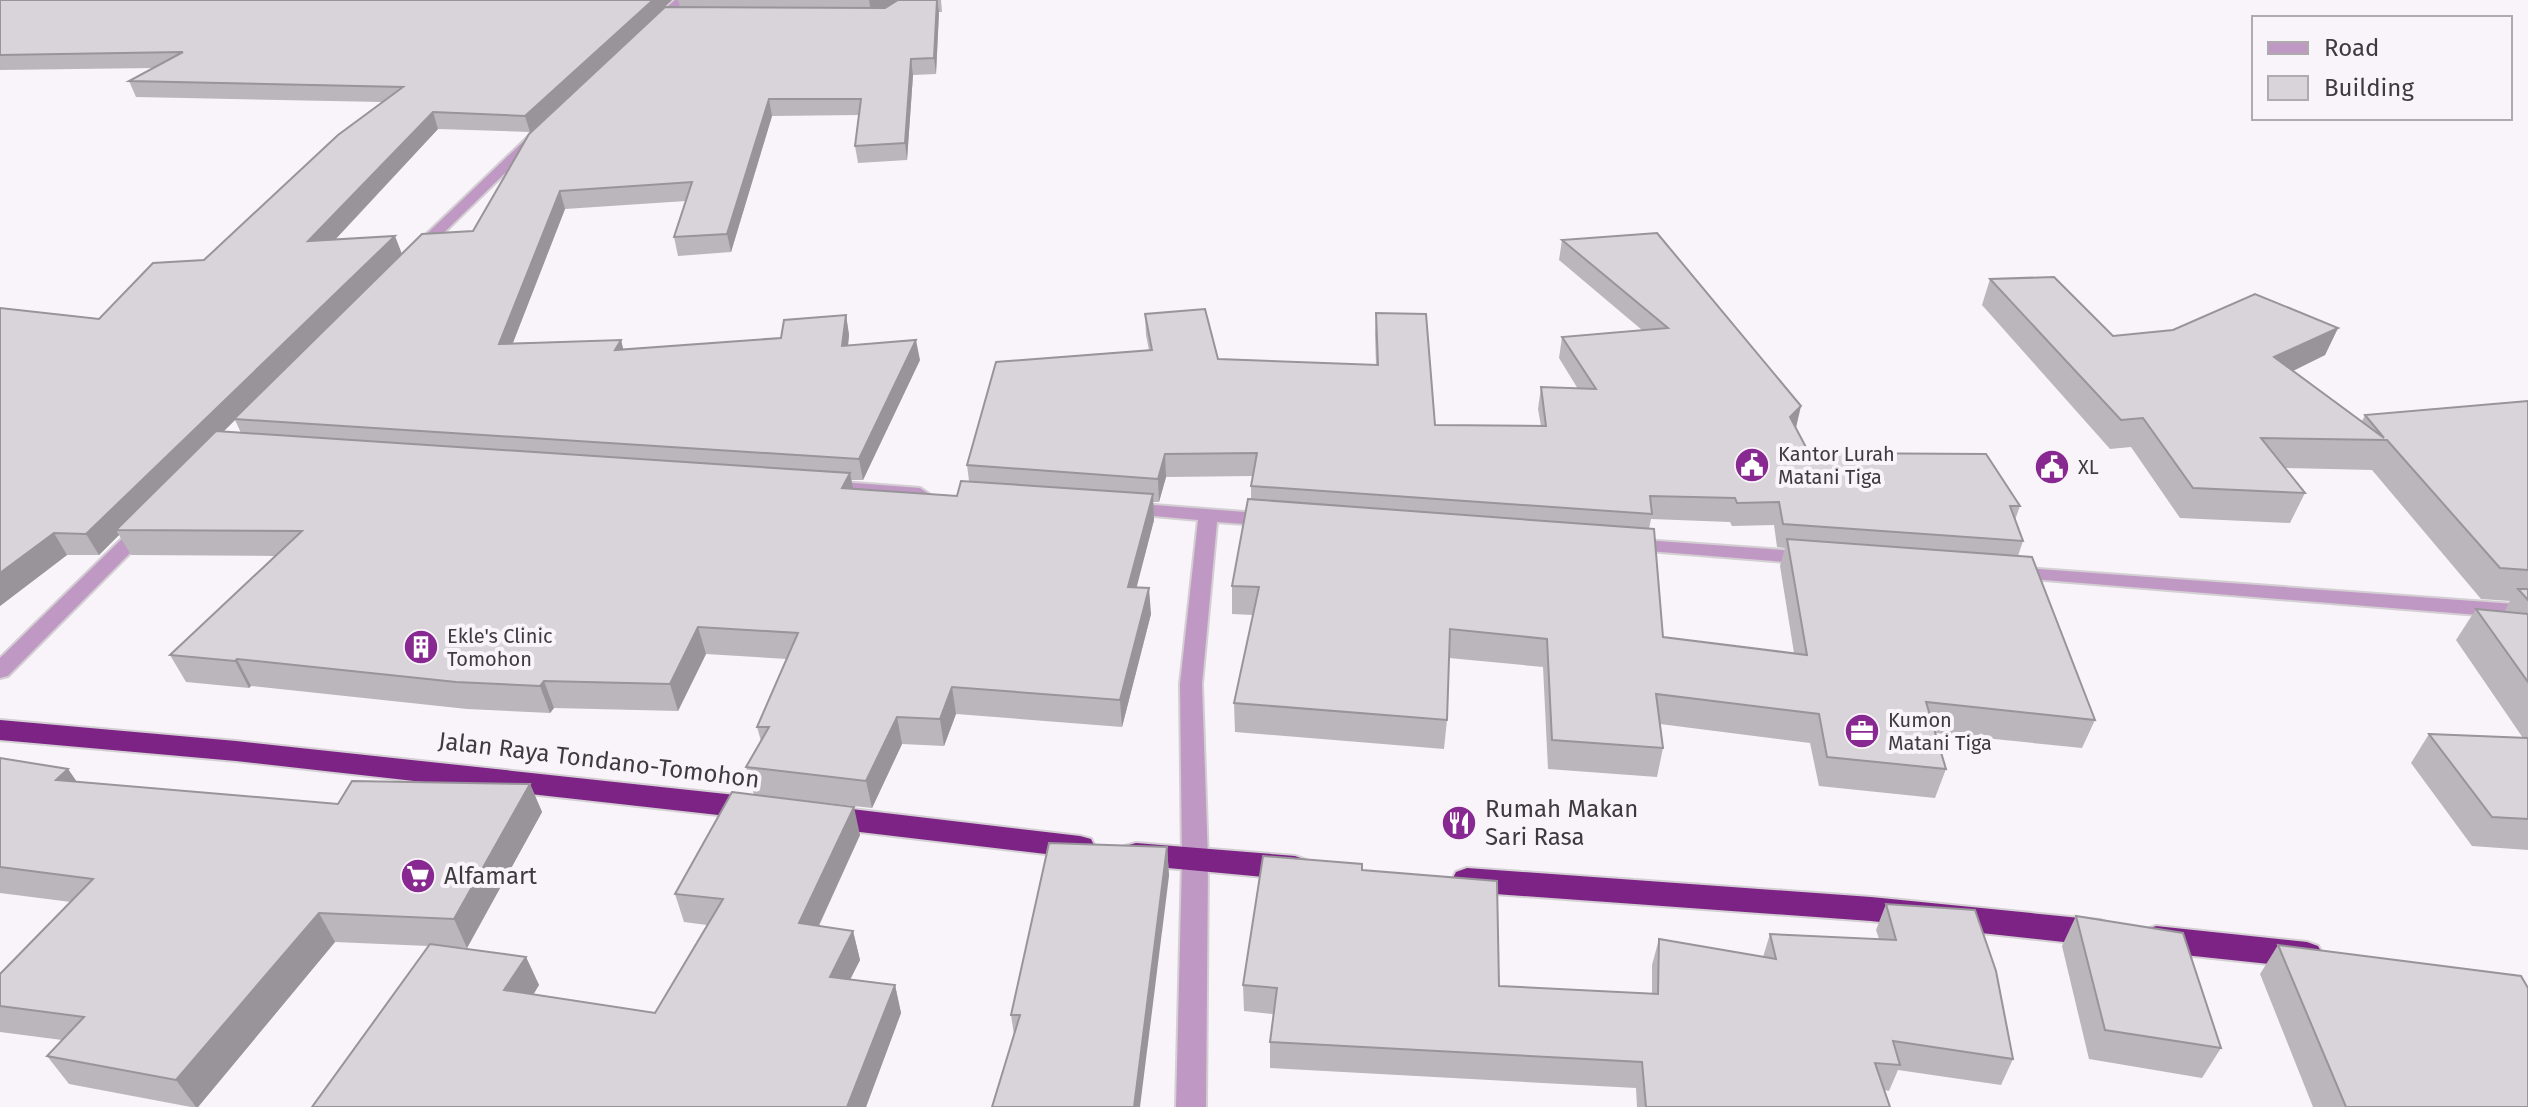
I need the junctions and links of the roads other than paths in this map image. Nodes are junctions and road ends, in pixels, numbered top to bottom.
1 (673, 11) edge
2 (639, 38) edge
3 (548, 125) edge
4 (400, 267) edge
5 (815, 486) edge
6 (941, 495) edge
7 (1114, 508) edge
8 (158, 515) edge
9 (1208, 515) junction
10 (1287, 521) edge
11 (1603, 543) edge
12 (1825, 559) edge
13 (1998, 572) edge
14 (2528, 612) edge
15 (0, 671) edge
16 (0, 730) edge
17 (1195, 861) junction
18 (1321, 870) edge
19 (1431, 878) edge
20 (2340, 958) edge
21 (1191, 1107) edge

1 - 2 street
3 - 4 street
5 - 6 street
7 - 9 street
8 - 15 street
9 - 10 street
9 - 17 street
11 - 12 street
13 - 14 street
16 - 17 highway, Jalan Raya Tondano-Tomohon
17 - 18 highway, Jalan Raya Tondano-Tomohon
17 - 21 street
19 - 20 highway

